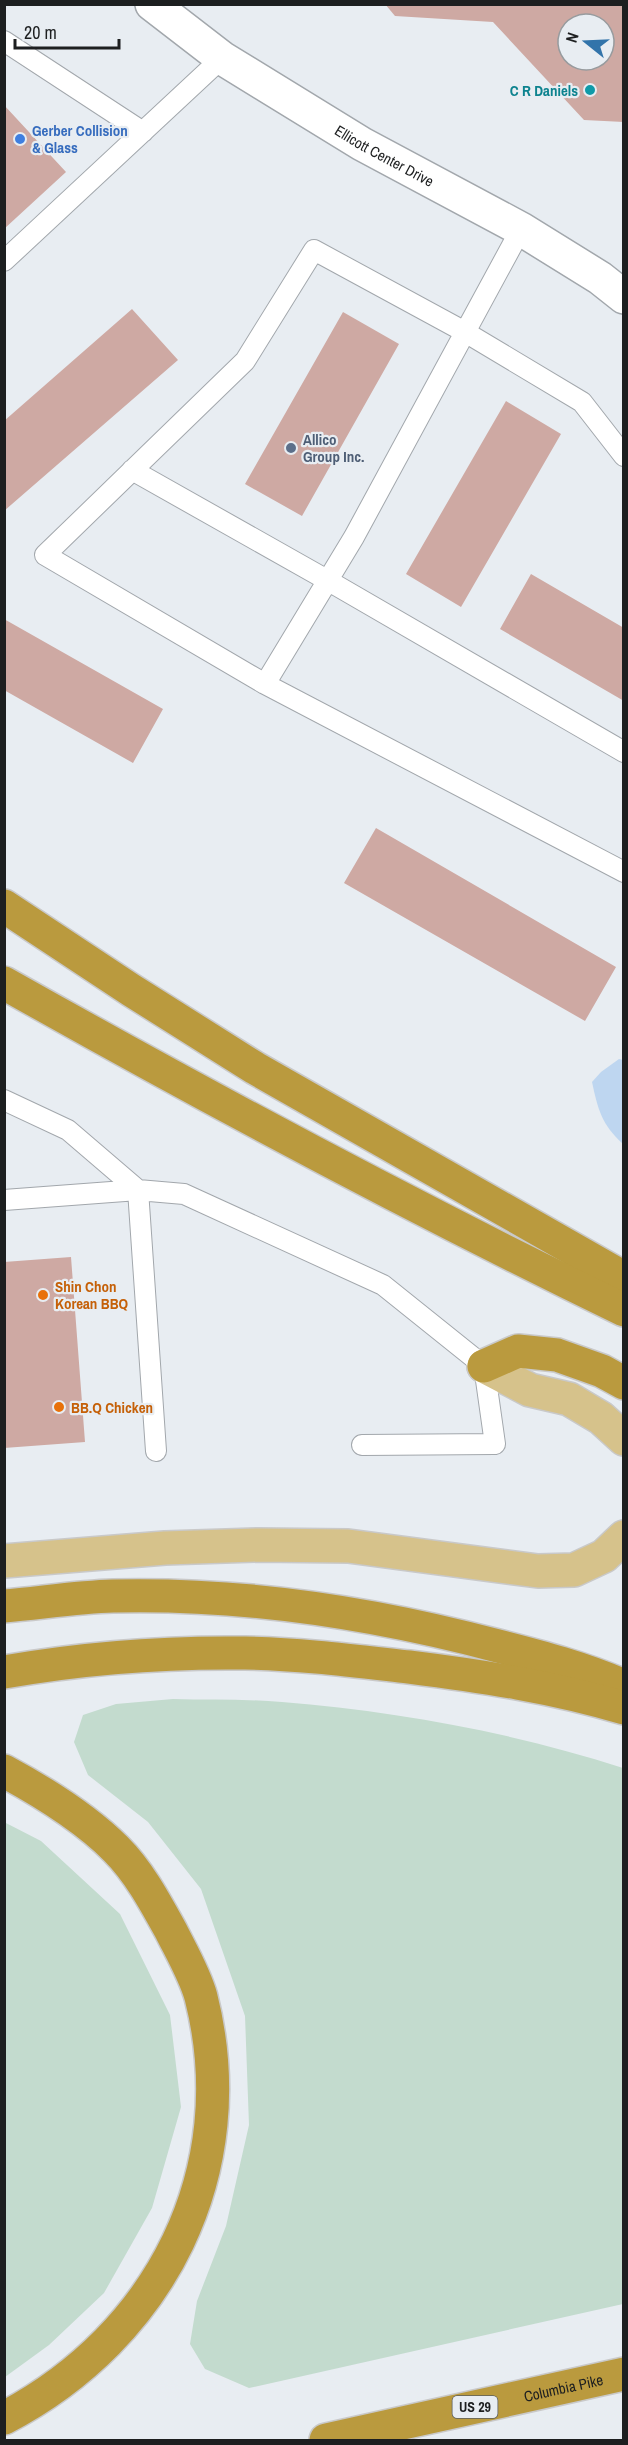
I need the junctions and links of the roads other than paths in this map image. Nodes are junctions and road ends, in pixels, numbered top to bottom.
1 (152, 4) edge
2 (4, 41) edge
3 (222, 58) junction
4 (143, 132) junction
5 (521, 229) junction
6 (4, 261) edge
7 (624, 297) edge
8 (465, 332) junction
9 (624, 456) edge
10 (132, 470) junction
11 (327, 580) junction
12 (265, 684) junction
13 (624, 752) edge
14 (624, 872) edge
15 (4, 906) edge
16 (4, 983) edge
17 (4, 1100) edge
18 (138, 1190) junction
19 (4, 1200) edge
20 (624, 1278) edge
21 (624, 1310) edge
22 (484, 1366) junction
23 (624, 1383) edge
24 (624, 1439) edge
25 (362, 1445) dead end
26 (156, 1451) dead end
27 (624, 1537) edge
28 (4, 1561) edge
29 (4, 1606) edge
30 (4, 1672) edge
31 (624, 1686) edge
32 (624, 1707) edge
33 (4, 1771) edge
34 (624, 2374) edge
35 (4, 2418) edge
36 (326, 2440) edge

1 - 3 street, Ellicott Center Drive
2 - 4 lane
3 - 4 lane
3 - 5 street, Ellicott Center Drive
4 - 6 lane
5 - 7 street, Ellicott Center Drive
5 - 8 lane
8 - 9 lane
8 - 10 lane
8 - 11 lane
10 - 11 lane
10 - 12 lane
11 - 12 lane
11 - 13 lane
12 - 14 lane
15 - 20 highway
16 - 21 highway
17 - 18 lane
18 - 19 lane
18 - 22 lane
18 - 26 lane
22 - 23 highway
22 - 24 main road
22 - 25 lane
27 - 28 main road
29 - 31 highway
30 - 32 highway
33 - 35 highway
34 - 36 highway, Columbia Pike / US 29

